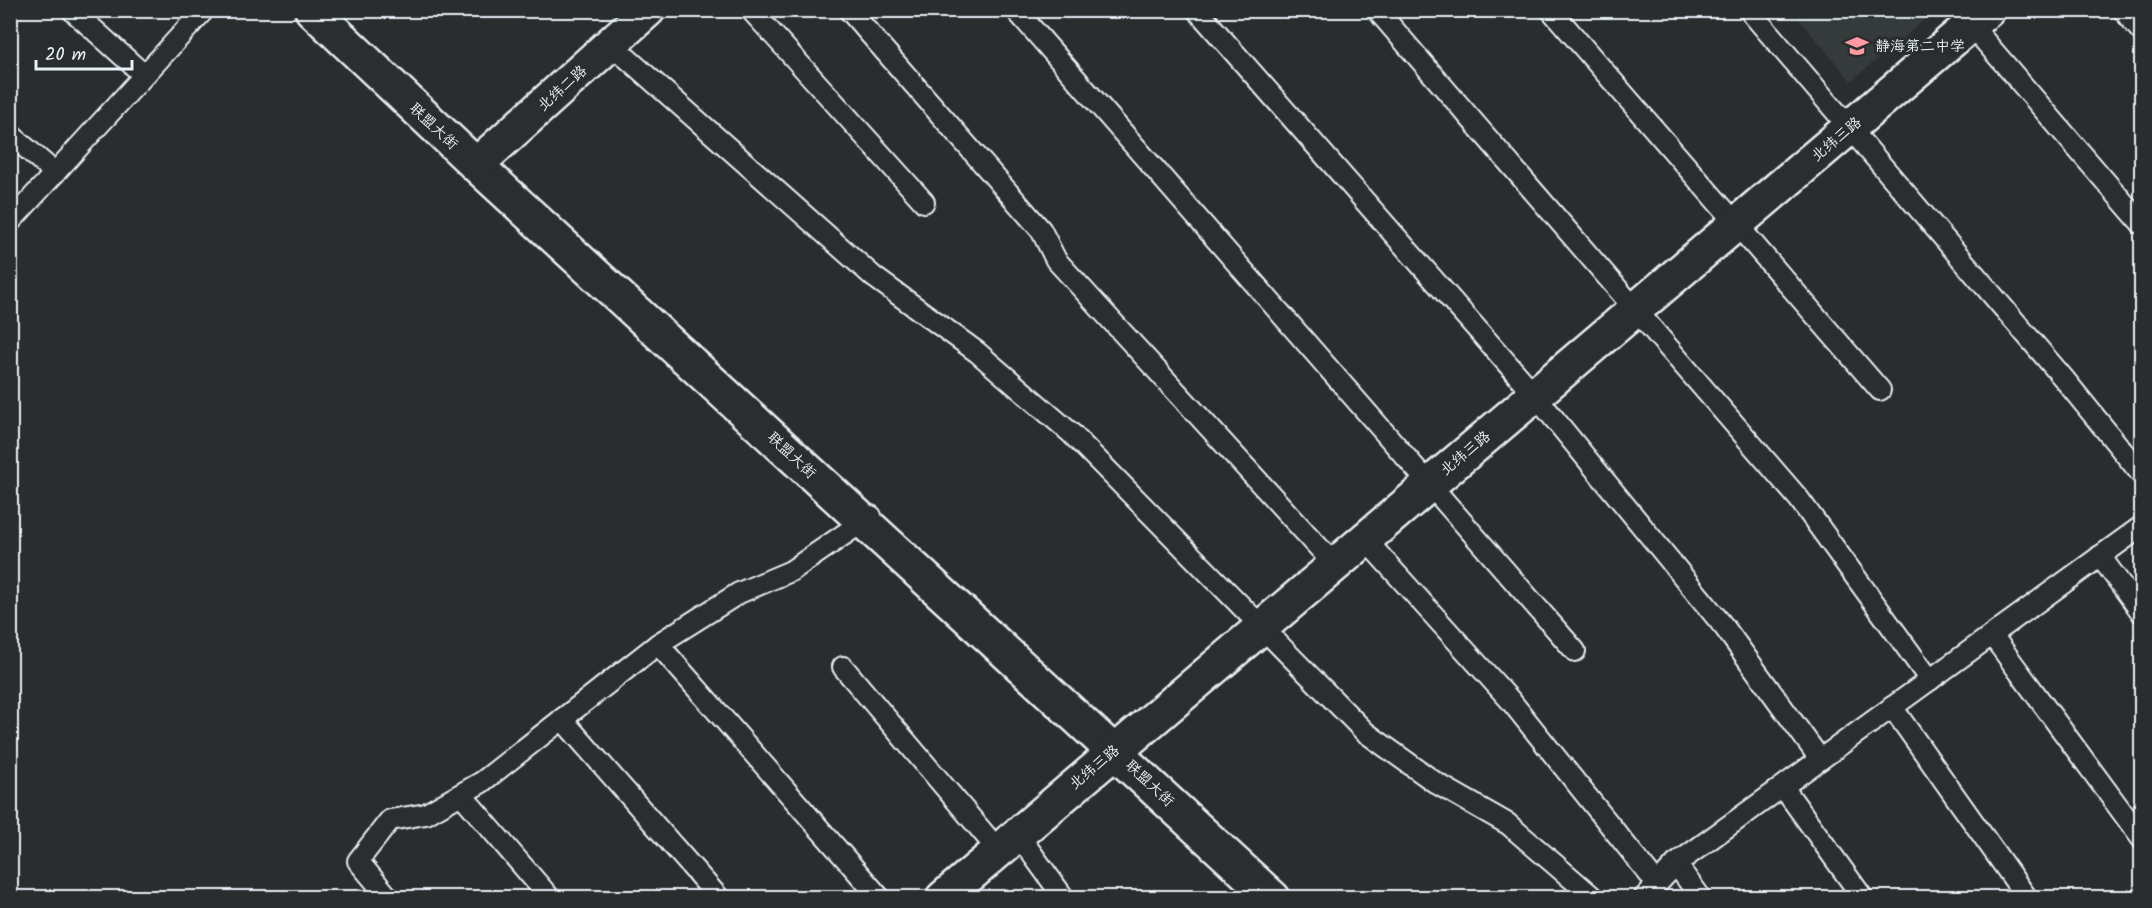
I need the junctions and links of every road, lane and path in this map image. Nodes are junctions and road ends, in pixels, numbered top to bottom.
1 (72, 10) edge
2 (204, 10) edge
3 (312, 10) edge
4 (333, 10) edge
5 (648, 10) edge
6 (752, 10) edge
7 (849, 10) edge
8 (1016, 10) edge
9 (1197, 10) edge
10 (1377, 10) edge
11 (1551, 10) edge
12 (1749, 10) edge
13 (2123, 10) edge
14 (1980, 18) edge
15 (2142, 32) edge
16 (611, 44) junction
17 (144, 75) junction
18 (1849, 128) junction
19 (10, 134) edge
20 (481, 160) junction
21 (55, 173) junction
22 (924, 202) dead end
23 (10, 222) edge
24 (1737, 223) junction
25 (2142, 225) edge
26 (1636, 308) junction
27 (1880, 390) dead end
28 (1534, 394) junction
29 (2142, 475) edge
30 (1429, 483) junction
31 (870, 517) junction
32 (2142, 526) edge
33 (1364, 538) junction
34 (2100, 556) junction
35 (1334, 564) junction
36 (2142, 613) edge
37 (1259, 627) junction
38 (1992, 635) junction
39 (658, 644) junction
40 (1575, 651) dead end
41 (843, 667) dead end
42 (1930, 680) junction
43 (1892, 707) junction
44 (562, 719) junction
45 (1119, 746) junction
46 (1820, 759) junction
47 (1782, 787) junction
48 (461, 794) junction
49 (2142, 839) edge
50 (1007, 842) junction
51 (1676, 864) junction
52 (1650, 891) edge
53 (389, 897) edge
54 (550, 897) edge
55 (719, 897) edge
56 (880, 897) edge
57 (943, 897) edge
58 (1064, 897) edge
59 (1273, 897) edge
60 (1290, 897) edge
61 (1594, 897) edge
62 (1701, 897) edge
63 (1863, 897) edge
64 (2027, 897) edge

1 - 17 lane
2 - 17 lane
3 - 20 main road, 联盟大街
4 - 20 main road
5 - 16 main road, 北纬二路
6 - 22 lane
7 - 35 lane
8 - 30 lane
9 - 28 lane
10 - 26 lane
11 - 24 lane
12 - 18 lane
13 - 15 lane
14 - 18 main road, 北纬三路
14 - 25 lane
16 - 20 main road, 北纬二路
16 - 37 lane
17 - 21 lane
18 - 24 main road, 北纬三路
18 - 29 lane
19 - 21 lane
20 - 31 main road, 联盟大街
21 - 23 lane
24 - 26 main road, 北纬三路
24 - 27 lane
26 - 28 main road, 北纬三路
26 - 42 lane
28 - 30 main road, 北纬三路
28 - 46 lane
30 - 33 main road, 北纬三路
30 - 40 lane
31 - 39 lane
31 - 45 main road, 联盟大街
32 - 34 lane
33 - 35 main road, 北纬三路
33 - 52 lane
34 - 36 lane
34 - 38 lane
35 - 37 main road, 北纬三路
37 - 45 main road, 北纬三路
37 - 61 lane
38 - 42 lane
38 - 49 lane
39 - 44 lane
39 - 56 lane
41 - 50 lane
42 - 43 lane
43 - 46 lane
43 - 64 lane
44 - 48 lane
44 - 55 lane
45 - 50 main road, 北纬三路
45 - 59 main road, 联盟大街
45 - 60 main road
46 - 47 lane
47 - 51 lane
47 - 63 lane
48 - 53 lane
48 - 54 lane
50 - 57 main road, 北纬三路
50 - 58 lane
51 - 52 lane
51 - 62 lane

